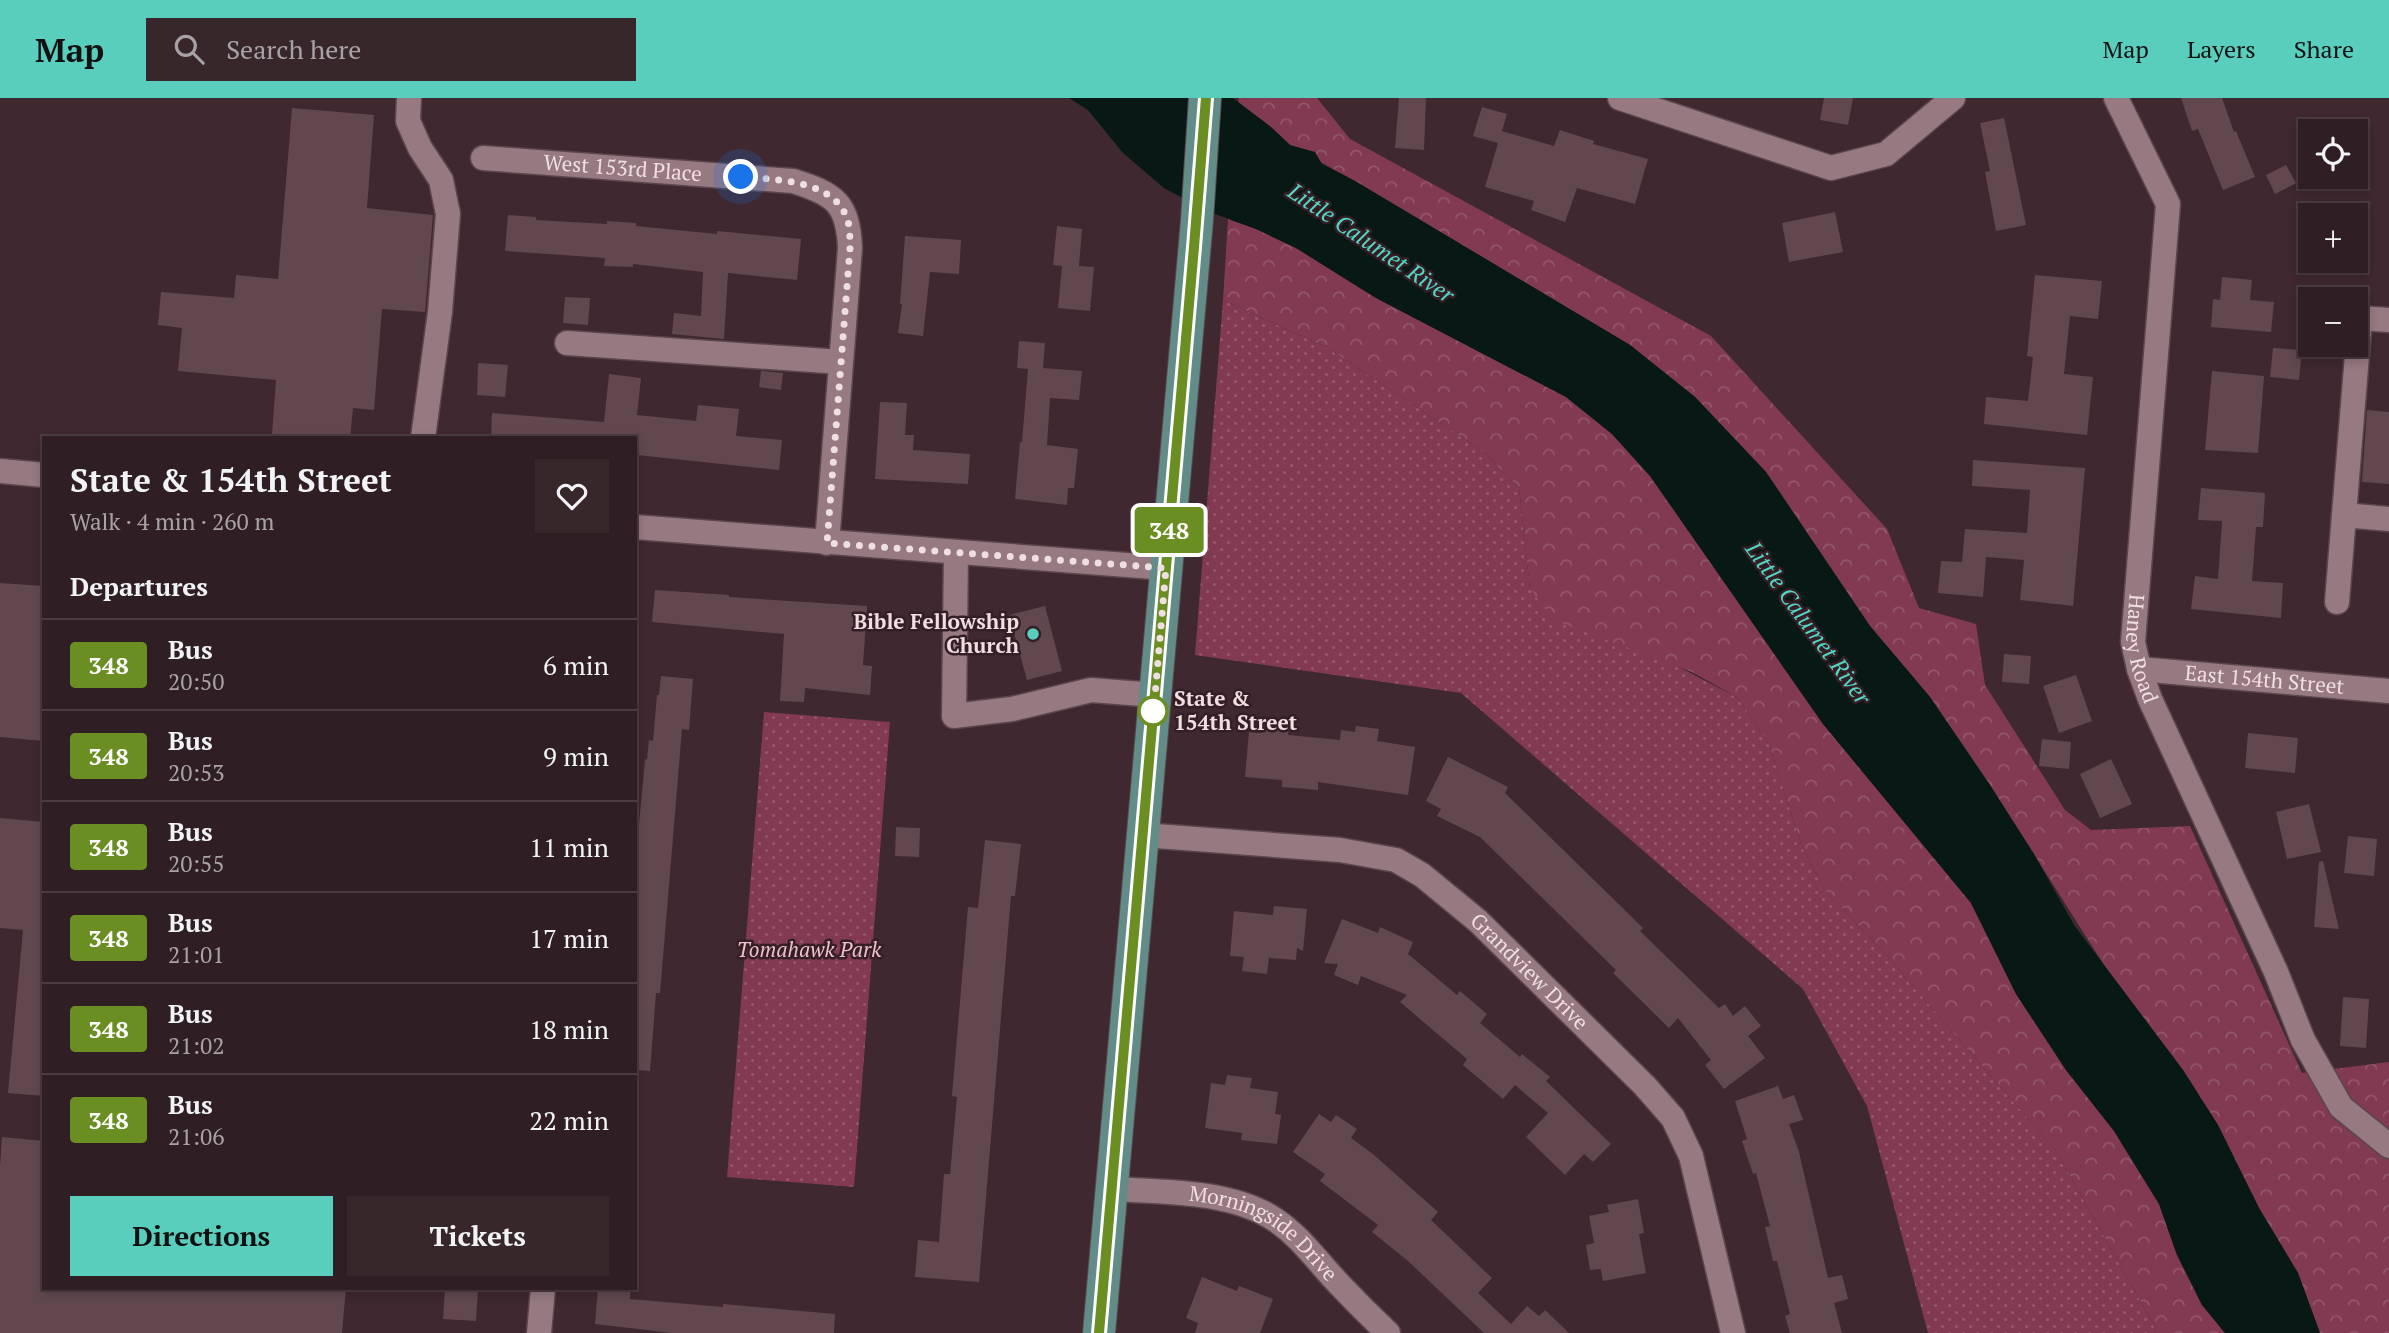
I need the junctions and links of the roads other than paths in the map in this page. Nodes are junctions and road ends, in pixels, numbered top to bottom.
1 (410, 98) edge
2 (1206, 98) edge
3 (1620, 98) edge
4 (1952, 98) edge
5 (2116, 98) edge
6 (1667, 106) edge
7 (483, 158) dead end
8 (2389, 320) edge
9 (567, 343) dead end
10 (841, 362) junction
11 (423, 436) edge
12 (0, 471) edge
13 (42, 475) edge
14 (2344, 515) junction
15 (2389, 519) edge
16 (637, 527) edge
17 (827, 543) junction
18 (956, 552) junction
19 (1166, 568) junction
20 (2337, 602) dead end
21 (2139, 669) junction
22 (2389, 691) edge
23 (1155, 695) junction
24 (1143, 835) junction
25 (2389, 1146) edge
26 (1112, 1189) junction
27 (543, 1290) edge
28 (539, 1333) edge
29 (1099, 1333) edge
30 (1388, 1333) edge
31 (1733, 1333) edge

1 - 11 street
2 - 19 main road
3 - 6 street
4 - 6 street
5 - 21 street, Haney Road
7 - 10 street, West 153rd Place
8 - 14 street
9 - 10 street
10 - 17 street
12 - 13 street
14 - 15 street
14 - 20 street
16 - 17 street
17 - 18 street
18 - 19 street
18 - 23 street
19 - 23 main road
21 - 22 street, East 154th Street
21 - 25 street, Haney Road
23 - 24 main road
24 - 26 main road
24 - 31 street, Grandview Drive
26 - 29 main road
26 - 30 street, Morningside Drive
27 - 28 street

